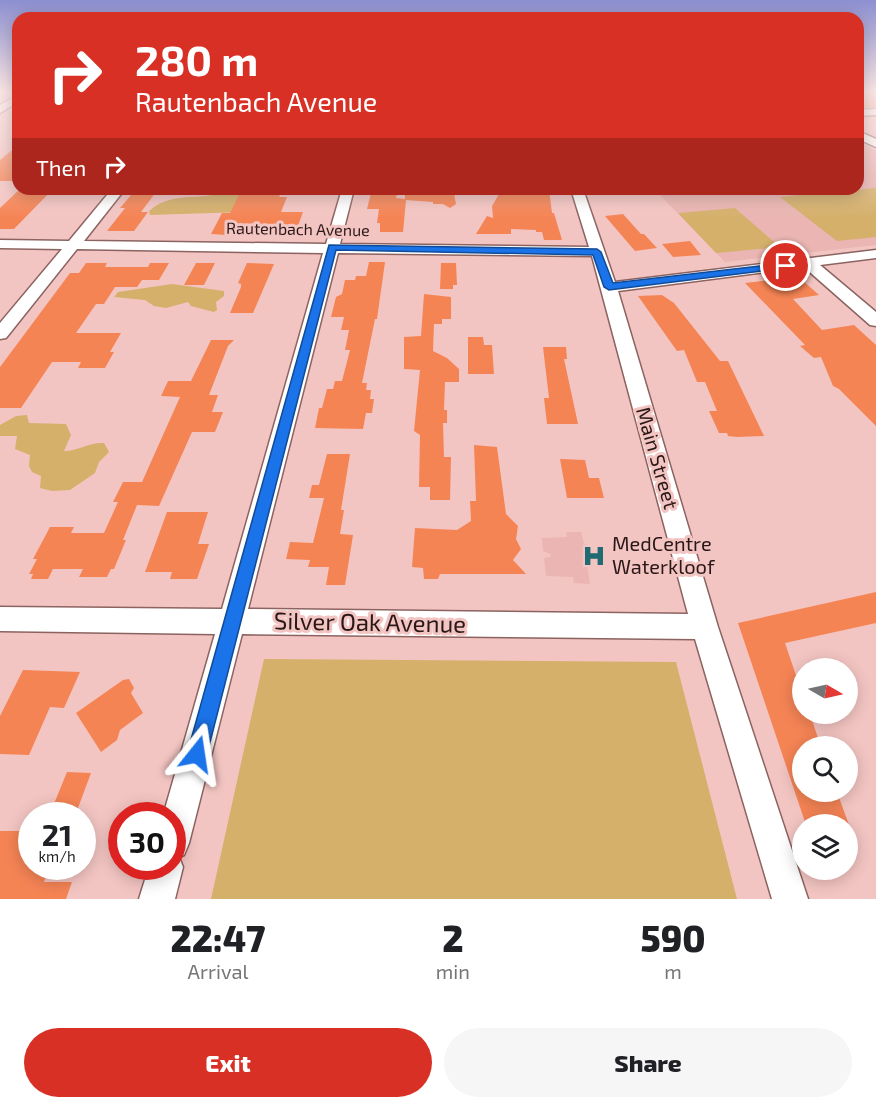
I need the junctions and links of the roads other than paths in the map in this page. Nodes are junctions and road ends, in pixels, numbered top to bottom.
1 (114, 195) edge
2 (346, 195) edge
3 (579, 195) edge
4 (0, 244) edge
5 (72, 245) junction
6 (332, 247) junction
7 (597, 252) junction
8 (876, 254) edge
9 (808, 263) junction
10 (609, 287) junction
11 (876, 321) edge
12 (0, 334) edge
13 (0, 619) edge
14 (233, 621) junction
15 (705, 627) junction
16 (183, 802) edge
17 (162, 880) edge
18 (157, 899) edge
19 (790, 899) edge

1 - 5 street
2 - 6 street
3 - 7 street, Main Street
4 - 5 street, Rautenbach Avenue
5 - 6 street, Rautenbach Avenue
5 - 12 street
6 - 7 street, Rautenbach Avenue
6 - 14 street
7 - 10 street, Main Street
8 - 9 street
9 - 10 street
9 - 11 street
10 - 15 street, Main Street
13 - 14 street, Silver Oak Avenue
14 - 15 street, Silver Oak Avenue
14 - 16 street
15 - 19 street, Main Street
17 - 18 street

